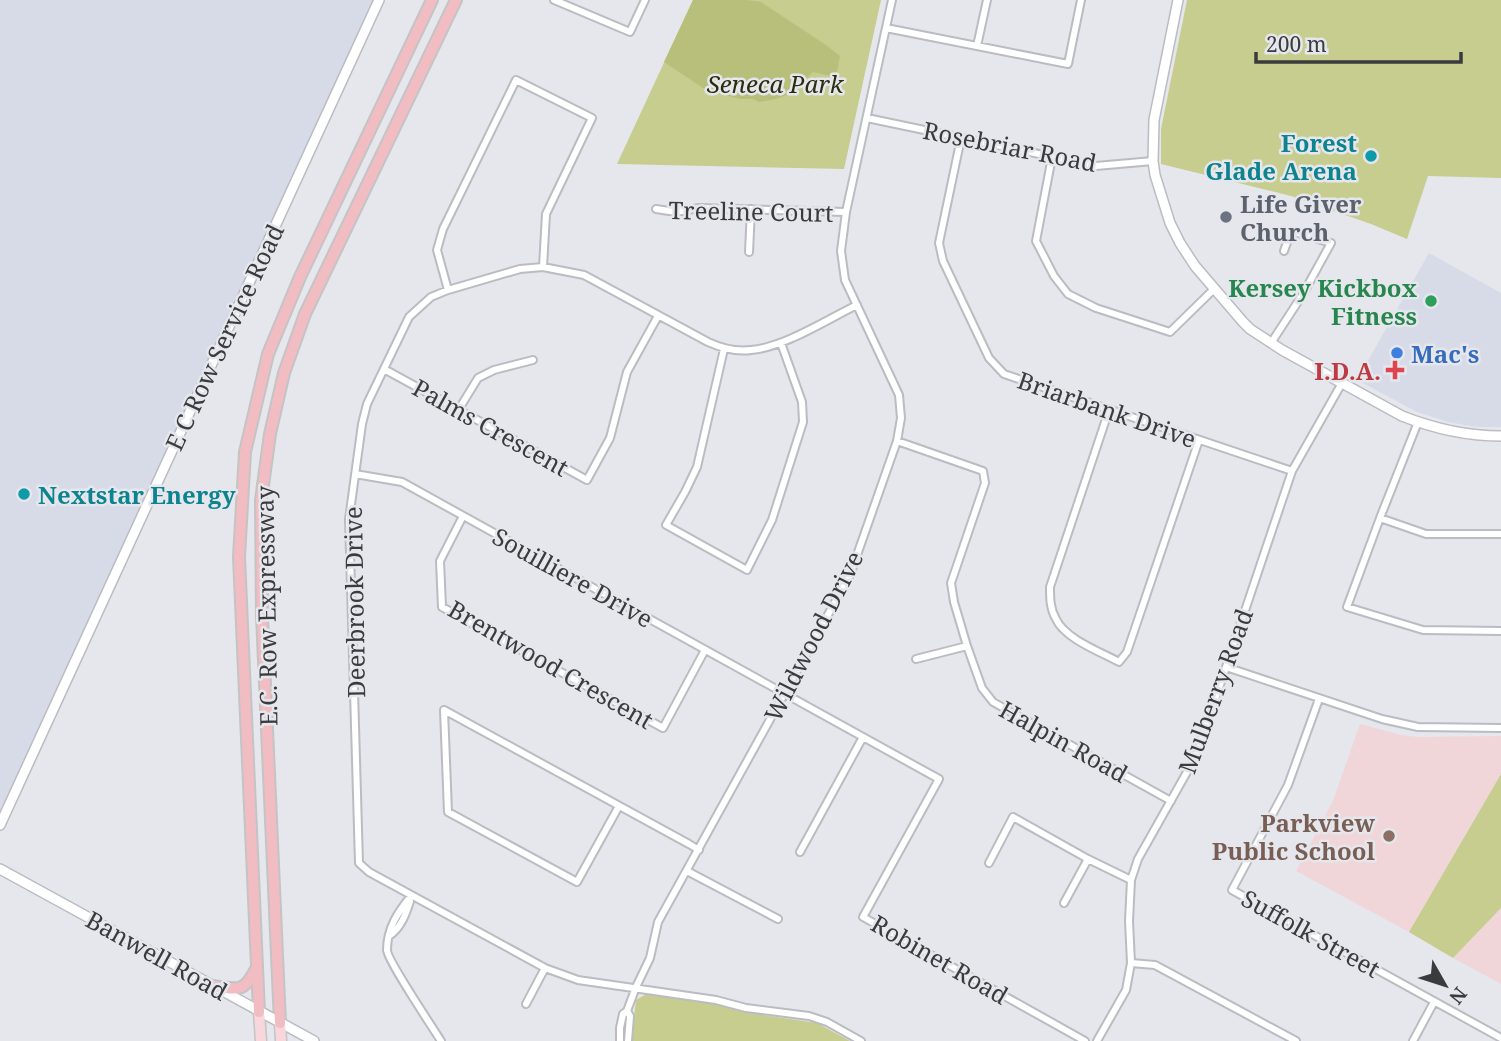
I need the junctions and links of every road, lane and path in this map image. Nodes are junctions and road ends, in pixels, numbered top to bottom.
1 (432, 0) edge
2 (456, 0) edge
3 (554, 0) edge
4 (645, 0) edge
5 (891, 0) edge
6 (986, 0) edge
7 (1081, 0) edge
8 (1178, 0) edge
9 (379, 1) edge
10 (886, 28) junction
11 (977, 46) junction
12 (867, 118) junction
13 (961, 138) junction
14 (1052, 158) junction
15 (1153, 162) junction
16 (656, 209) dead end
17 (751, 209) junction
18 (846, 212) junction
19 (1284, 251) dead end
20 (749, 252) dead end
21 (543, 267) junction
22 (1214, 289) junction
23 (448, 290) junction
24 (857, 305) junction
25 (658, 316) junction
26 (781, 343) junction
27 (1271, 343) junction
28 (723, 349) junction
29 (533, 359) dead end
30 (384, 369) junction
31 (1342, 383) junction
32 (459, 409) junction
33 (1109, 410) junction
34 (1418, 422) junction
35 (1501, 436) edge
36 (1199, 440) junction
37 (897, 441) junction
38 (1292, 471) junction
39 (355, 474) junction
40 (463, 516) junction
41 (1380, 518) junction
42 (1501, 534) edge
43 (1501, 631) edge
44 (967, 646) junction
45 (705, 650) junction
46 (916, 659) dead end
47 (1226, 667) junction
48 (785, 694) junction
49 (1319, 699) junction
50 (1501, 728) edge
51 (863, 737) junction
52 (1171, 801) junction
53 (619, 806) junction
54 (0, 825) edge
55 (699, 850) junction
56 (800, 852) dead end
57 (1088, 859) junction
58 (989, 863) dead end
59 (0, 869) edge
60 (687, 871) junction
61 (1131, 880) junction
62 (411, 895) junction
63 (1064, 903) dead end
64 (778, 919) dead end
65 (1131, 963) junction
66 (257, 966) junction
67 (545, 968) junction
68 (212, 986) junction
69 (636, 987) junction
70 (1434, 1002) junction
71 (526, 1004) dead end
72 (627, 1011) junction
73 (259, 1012) junction
74 (280, 1023) junction
75 (1501, 1038) edge
76 (261, 1041) edge
77 (281, 1041) edge
78 (314, 1041) edge
79 (441, 1041) edge
80 (620, 1041) edge
81 (628, 1041) edge
82 (861, 1041) edge
83 (1085, 1041) edge
84 (1097, 1041) edge
85 (1296, 1041) edge
86 (1413, 1041) edge

1 - 66 highway, E.C. Row Expressway
2 - 74 highway, E.C. Row Expressway
3 - 4 street
5 - 10 street, Wildwood Drive
6 - 11 street
7 - 11 street
8 - 15 street
9 - 54 street, E C Row Service Road
10 - 11 street
10 - 12 street, Wildwood Drive
12 - 13 street, Rosebriar Road
12 - 18 street, Wildwood Drive
13 - 14 street, Rosebriar Road
13 - 33 street, Briarbank Drive
14 - 15 street, Rosebriar Road
14 - 22 street
15 - 22 street
16 - 17 street, Treeline Court
17 - 18 street, Treeline Court
17 - 20 street
18 - 24 street, Wildwood Drive
19 - 27 street
21 - 23 street, Deerbrook Drive
21 - 23 street
21 - 25 street, Deerbrook Drive
22 - 27 street
23 - 30 street, Deerbrook Drive
24 - 26 street, Deerbrook Drive
24 - 37 street, Wildwood Drive
25 - 28 street, Deerbrook Drive
25 - 32 street, Palms Crescent
26 - 28 street, Deerbrook Drive
26 - 28 street
27 - 31 street
29 - 32 street
30 - 32 street, Palms Crescent
30 - 39 street, Deerbrook Drive
31 - 34 street
31 - 38 street, Mulberry Road
33 - 36 street, Briarbank Drive
33 - 36 street
34 - 35 street
34 - 41 street
36 - 38 street, Briarbank Drive
37 - 44 street, Halpin Road
37 - 48 street, Wildwood Drive
38 - 47 street, Mulberry Road
39 - 40 street, Souilliere Drive
39 - 62 street, Deerbrook Drive
40 - 45 street, Souilliere Drive
40 - 45 street, Brentwood Crescent
41 - 42 street
41 - 43 street
44 - 46 street
44 - 52 street, Halpin Road
45 - 48 street, Souilliere Drive
47 - 49 street
47 - 52 street, Mulberry Road
48 - 51 street, Robinet Road
48 - 55 street, Wildwood Drive
49 - 50 street
49 - 70 street, Suffolk Street
51 - 56 street
51 - 83 street, Robinet Road
52 - 61 street, Mulberry Road
53 - 53 street
53 - 55 street
55 - 60 street, Wildwood Drive
57 - 58 street
57 - 61 street
57 - 63 street
59 - 68 street, Banwell Road
60 - 64 street
60 - 69 street, Wildwood Drive
61 - 65 street, Mulberry Road
62 - 67 street
62 - 79 street
65 - 84 street, Mulberry Road
65 - 85 street
66 - 68 highway
66 - 73 highway, E.C. Row Expressway
67 - 69 street
67 - 71 street
68 - 73 street, Banwell Road
69 - 72 street, Wildwood Drive
69 - 82 street
70 - 75 street, Suffolk Street
70 - 86 street
72 - 80 street, Wildwood Drive
72 - 81 street
73 - 74 street, Banwell Road
73 - 76 main road, E.C. Row Expressway
74 - 77 main road, E.C. Row Expressway
74 - 78 street, Banwell Road

